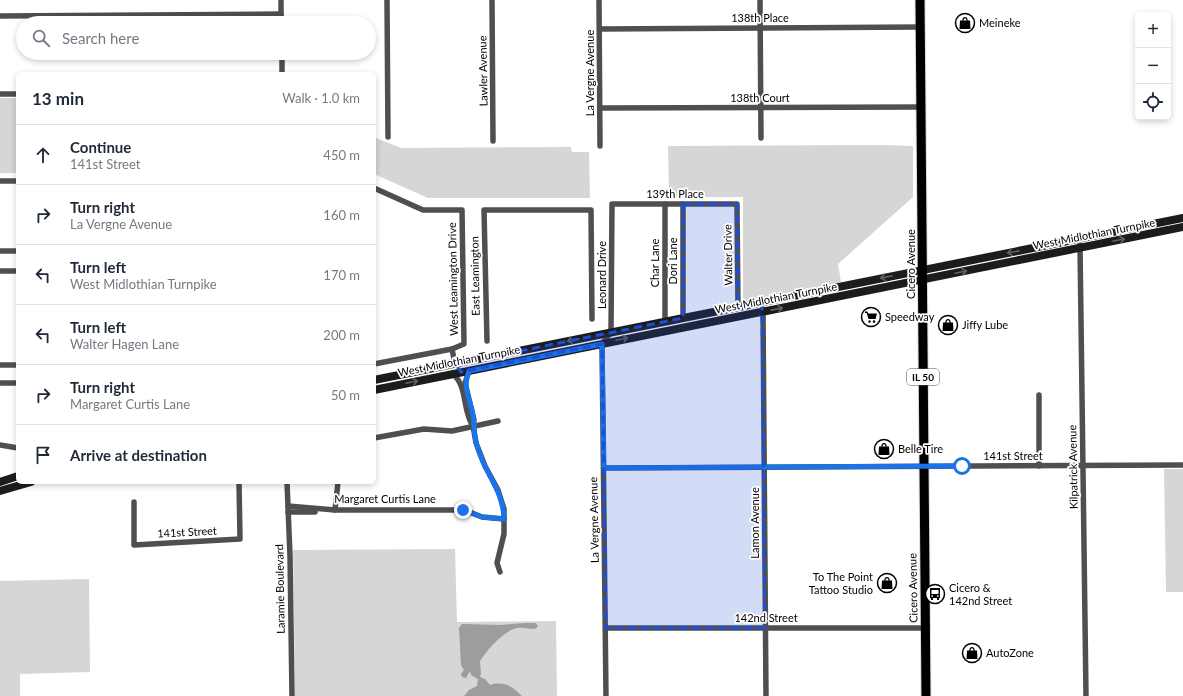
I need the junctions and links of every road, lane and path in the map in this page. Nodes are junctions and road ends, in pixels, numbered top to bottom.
1 (281, 0) edge
2 (387, 0) edge
3 (492, 0) edge
4 (599, 0) edge
5 (760, 0) edge
6 (920, 0) edge
7 (281, 14) joint
8 (0, 16) edge
9 (920, 27) junction
10 (760, 28) junction
11 (600, 29) junction
12 (282, 60) edge
13 (282, 72) edge
14 (0, 94) edge
15 (16, 94) edge
16 (921, 107) junction
17 (600, 108) junction
18 (760, 108) junction
19 (388, 137) dead end
20 (761, 138) dead end
21 (494, 141) dead end
22 (600, 146) dead end
23 (0, 181) edge
24 (16, 181) edge
25 (376, 189) edge
26 (612, 204) joint
27 (665, 204) junction
28 (683, 204) junction
29 (737, 204) joint
30 (1183, 218) edge
31 (1183, 227) edge
32 (1079, 239) junction
33 (1081, 248) junction
34 (0, 251) edge
35 (16, 251) edge
36 (0, 271) edge
37 (16, 271) edge
38 (923, 275) junction
39 (762, 302) junction
40 (738, 307) junction
41 (763, 312) junction
42 (683, 318) junction
43 (592, 319) dead end
44 (665, 322) junction
45 (611, 332) junction
46 (487, 341) dead end
47 (602, 344) junction
48 (452, 348) junction
49 (376, 364) edge
50 (455, 364) junction
51 (0, 365) edge
52 (16, 365) edge
53 (461, 372) junction
54 (376, 380) edge
55 (0, 383) edge
56 (16, 383) edge
57 (376, 390) edge
58 (1039, 395) dead end
59 (498, 421) dead end
60 (473, 426) junction
61 (376, 438) edge
62 (0, 445) edge
63 (16, 448) edge
64 (1183, 465) edge
65 (1039, 466) junction
66 (1083, 466) junction
67 (924, 467) junction
68 (604, 468) junction
69 (764, 468) junction
70 (16, 477) edge
71 (0, 482) edge
72 (24, 484) edge
73 (239, 484) edge
74 (287, 484) edge
75 (338, 484) edge
76 (0, 491) edge
77 (134, 502) dead end
78 (288, 509) junction
79 (335, 510) junction
80 (504, 519) junction
81 (500, 572) dead end
82 (606, 628) junction
83 (765, 628) junction
84 (926, 628) junction
85 (292, 696) edge
86 (606, 696) edge
87 (766, 696) edge
88 (926, 696) edge
89 (1086, 696) edge

1 - 7 street
2 - 19 street
3 - 21 street, Lawler Avenue
4 - 11 street, La Vergne Avenue
5 - 10 street
6 - 9 main road, Cicero Avenue / IL 50
7 - 8 street
9 - 10 street, 138th Place
9 - 16 main road, Cicero Avenue / IL 50
10 - 11 street, 138th Place
10 - 18 street
11 - 17 street, La Vergne Avenue
12 - 13 street
14 - 15 street
16 - 18 street, 138th Court
16 - 38 main road, Cicero Avenue / IL 50
17 - 18 street, 138th Court
17 - 22 street, La Vergne Avenue
18 - 20 street
23 - 24 street
25 - 48 street, West Leamington Drive
26 - 27 street, 139th Place
26 - 45 street, Leonard Drive
27 - 28 street, 139th Place
27 - 44 street, Char Lane
28 - 29 street, 139th Place
28 - 42 street, Dori Lane
29 - 40 street, Walter Drive
30 - 32 main road, West Midlothian Turnpike
33 -> 31 main road, West Midlothian Turnpike
32 - 33 street, Kilpatrick Avenue
32 -> 38 main road, West Midlothian Turnpike
38 -> 33 main road, West Midlothian Turnpike
33 - 66 street, Kilpatrick Avenue
34 - 35 street
36 - 37 street
38 -> 39 main road, West Midlothian Turnpike
41 -> 38 main road, West Midlothian Turnpike
38 - 67 main road, Cicero Avenue / IL 50
39 - 40 main road, West Midlothian Turnpike
39 - 41 street, Lamon Avenue
40 - 42 main road, West Midlothian Turnpike
47 -> 41 main road, West Midlothian Turnpike
41 - 69 street, Lamon Avenue
42 - 44 main road, West Midlothian Turnpike
43 - 46 street, East Leamington
44 - 45 main road, West Midlothian Turnpike
45 - 47 street
45 -> 50 main road, West Midlothian Turnpike
47 - 53 main road, West Midlothian Turnpike
47 - 68 street, La Vergne Avenue
48 - 49 street
48 - 50 street, West Leamington Drive
50 - 53 main road
50 - 54 main road, West Midlothian Turnpike
51 - 52 street
57 -> 53 main road, West Midlothian Turnpike
53 - 60 street
53 - 60 street
55 - 56 street
58 - 65 street
59 - 60 street
60 - 61 street
60 - 80 street
62 - 63 street
64 - 66 street, 141st Street
65 - 66 street, 141st Street
65 - 67 street, 141st Street
66 - 89 street, Kilpatrick Avenue
67 - 69 street, 141st Street
67 - 84 main road, Cicero Avenue / IL 50
68 - 69 street, 141st Street
68 - 82 street, La Vergne Avenue
69 - 83 street, Lamon Avenue
70 - 71 main road
72 - 76 main road
73 - 77 street, 141st Street
74 - 78 street, Laramie Boulevard
75 - 79 street
78 - 79 street, Margaret Curtis Lane
78 - 85 street, Laramie Boulevard
79 - 80 street, Margaret Curtis Lane
80 - 81 street
82 - 83 street, 142nd Street
82 - 86 street, La Vergne Avenue
83 - 84 street, 142nd Street
83 - 87 street, Lamon Avenue
84 - 88 main road, Cicero Avenue / IL 50

